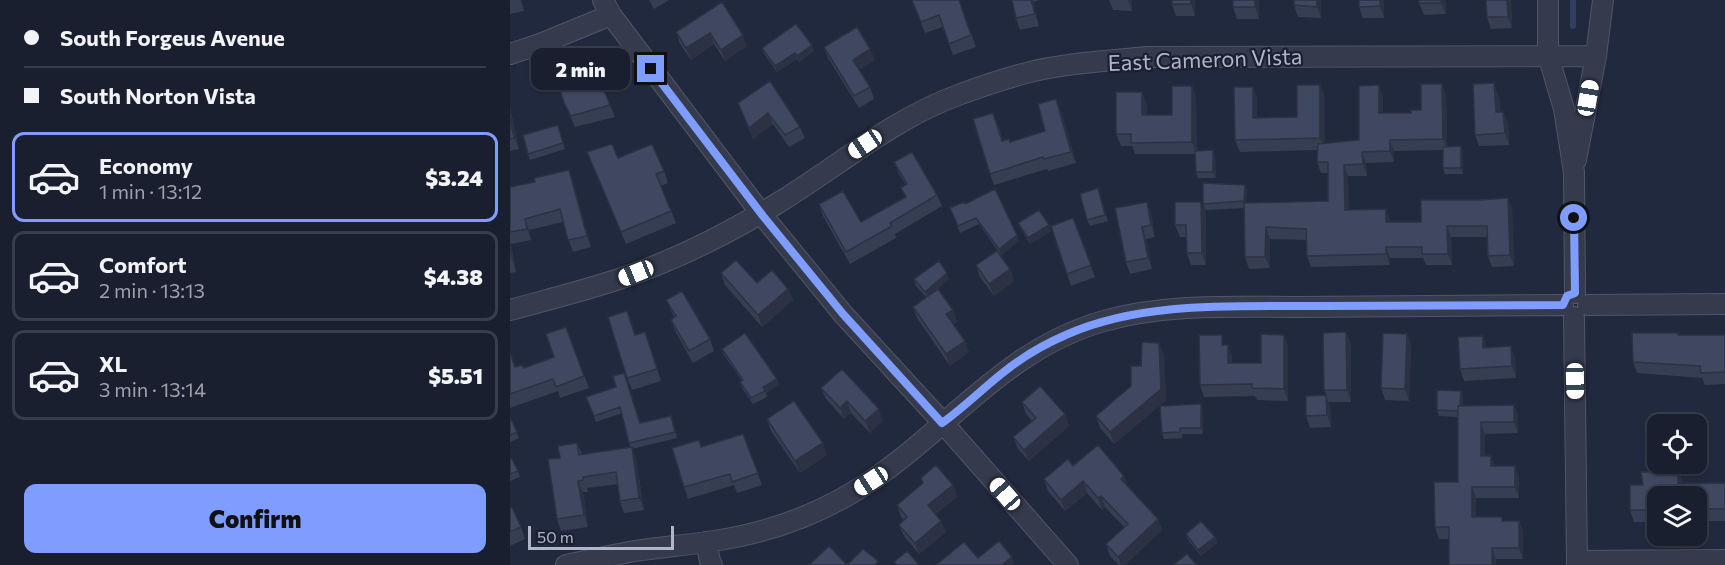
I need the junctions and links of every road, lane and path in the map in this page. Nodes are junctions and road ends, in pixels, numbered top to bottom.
1 (1548, 0) edge
2 (1603, 0) edge
3 (607, 8) edge
4 (510, 54) edge
5 (1548, 56) junction
6 (1596, 56) junction
7 (1574, 172) junction
8 (760, 213) junction
9 (1725, 303) edge
10 (1575, 305) junction
11 (510, 310) edge
12 (942, 423) junction
13 (706, 542) junction
14 (1725, 561) edge
15 (1577, 563) edge
16 (566, 565) edge
17 (712, 565) edge
18 (1068, 565) edge

1 - 5 street
2 - 6 street
3 - 4 street
3 - 8 street
5 - 6 street, East Cameron Vista
5 - 7 street
5 - 8 street, East Cameron Vista
6 - 7 street
7 - 10 street
8 - 11 street, East Cameron Vista
8 - 12 street
9 - 10 street
10 - 12 street
10 - 15 street
12 - 13 street
12 - 18 street
13 - 16 street
13 - 17 street
14 - 15 street

